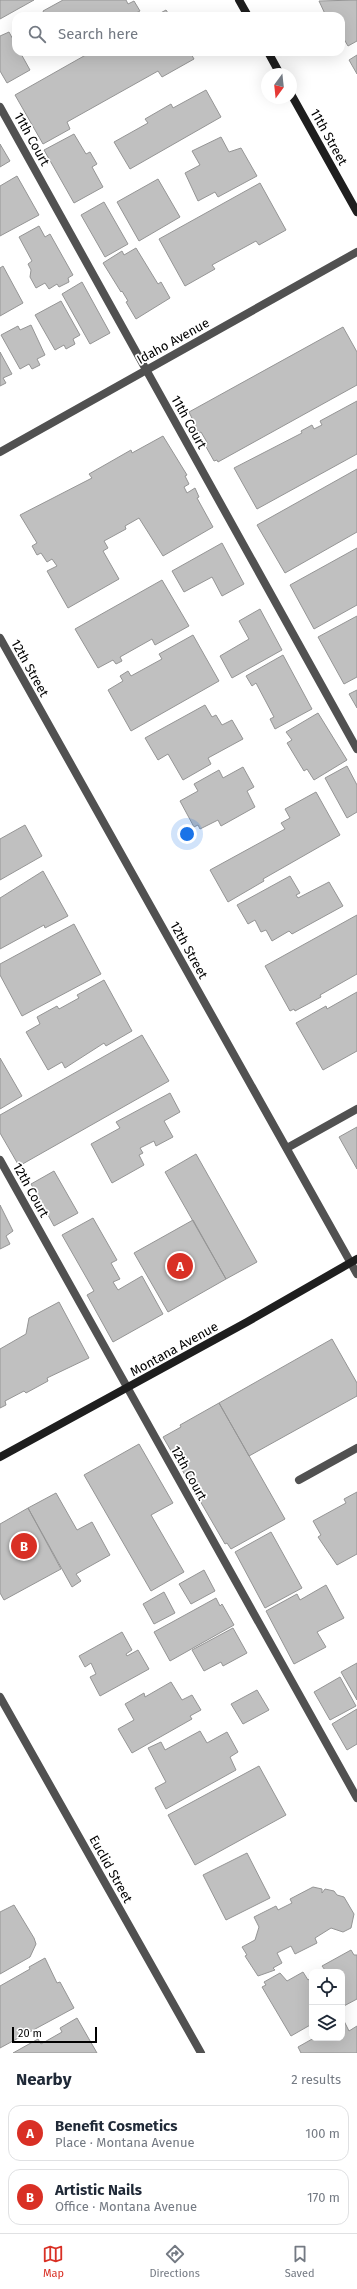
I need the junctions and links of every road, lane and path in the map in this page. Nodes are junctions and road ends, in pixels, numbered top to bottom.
1 (239, 0) edge
2 (246, 12) edge
3 (270, 56) edge
4 (277, 68) edge
5 (297, 104) edge
6 (0, 107) edge
7 (357, 212) edge
8 (357, 252) edge
9 (146, 370) junction
10 (0, 452) edge
11 (0, 638) edge
12 (357, 749) edge
13 (357, 1108) edge
14 (287, 1148) junction
15 (0, 1160) edge
16 (354, 1261) edge
17 (357, 1274) edge
18 (127, 1388) junction
19 (357, 1448) edge
20 (0, 1457) edge
21 (299, 1480) dead end
22 (0, 1697) edge
23 (357, 1798) edge
24 (201, 2053) edge

1 - 2 street
3 - 4 street
5 - 7 street, 11th Street
6 - 9 street, 11th Court
8 - 9 street, Idaho Avenue
9 - 10 street, Idaho Avenue
9 - 12 street, 11th Court
11 - 14 street, 12th Street
13 - 14 street
14 - 16 street, 12th Street
15 - 18 street, 12th Court
16 - 17 street, 12th Street
16 - 18 street, Montana Avenue
18 - 20 street, Montana Avenue
18 - 23 street, 12th Court
19 - 21 street
22 - 24 street, Euclid Street

